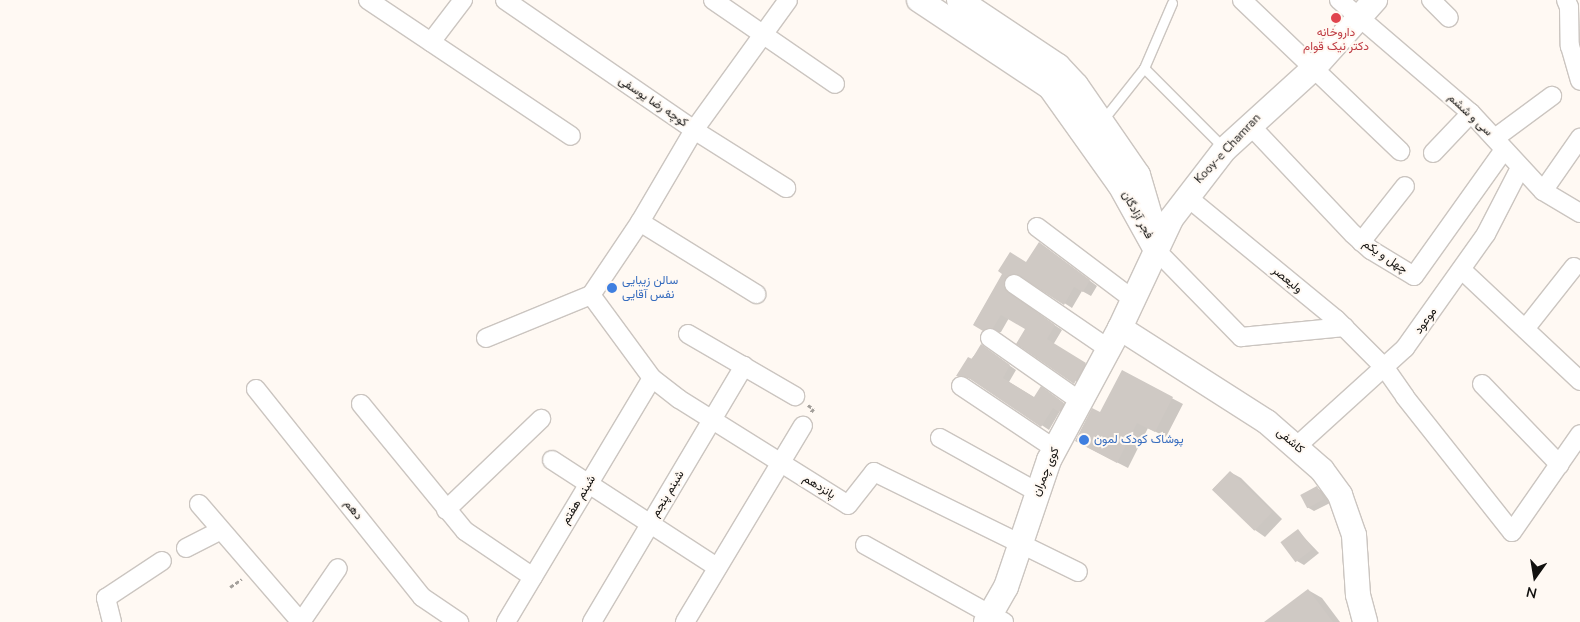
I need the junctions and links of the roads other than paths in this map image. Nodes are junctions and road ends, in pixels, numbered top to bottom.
1 (368, 0) edge
2 (463, 0) edge
3 (505, 0) edge
4 (713, 0) edge
5 (788, 0) edge
6 (919, 0) edge
7 (958, 0) edge
8 (1242, 0) edge
9 (1339, 0) edge
10 (1375, 0) edge
11 (1431, 0) edge
12 (1566, 0) edge
13 (1172, 3) dead end
14 (1358, 18) junction
15 (1449, 18) dead end
16 (763, 35) junction
17 (431, 42) junction
18 (1144, 68) junction
19 (1313, 69) junction
20 (1580, 81) edge
21 (835, 84) dead end
22 (1552, 96) dead end
23 (1471, 113) junction
24 (1102, 121) junction
25 (1249, 124) junction
26 (694, 130) junction
27 (571, 136) dead end
28 (1580, 138) edge
29 (1499, 144) junction
30 (1225, 149) junction
31 (1400, 151) dead end
32 (1433, 153) dead end
33 (1520, 168) junction
34 (1129, 180) junction
35 (1406, 186) dead end
36 (786, 188) dead end
37 (1543, 191) junction
38 (1186, 196) junction
39 (1580, 213) edge
40 (640, 222) junction
41 (1037, 227) dead end
42 (1362, 242) junction
43 (1156, 250) junction
44 (1574, 267) dead end
45 (1462, 270) junction
46 (1014, 284) dead end
47 (591, 294) junction
48 (756, 294) dead end
49 (1134, 300) junction
50 (1345, 327) junction
51 (1120, 328) junction
52 (1525, 329) junction
53 (688, 334) dead end
54 (486, 338) dead end
55 (990, 338) dead end
56 (1109, 349) junction
57 (744, 366) junction
58 (1385, 368) junction
59 (652, 378) junction
60 (1580, 380) edge
61 (1482, 384) dead end
62 (961, 386) dead end
63 (256, 389) dead end
64 (795, 396) dead end
65 (1080, 401) junction
66 (361, 404) dead end
67 (541, 419) dead end
68 (712, 419) junction
69 (803, 426) dead end
70 (1580, 434) edge
71 (940, 438) dead end
72 (1297, 446) junction
73 (1055, 449) junction
74 (552, 460) dead end
75 (780, 462) junction
76 (1560, 465) junction
77 (588, 485) junction
78 (1037, 492) junction
79 (199, 504) dead end
80 (446, 510) junction
81 (650, 524) junction
82 (221, 530) junction
83 (866, 545) dead end
84 (1019, 545) junction
85 (186, 548) dead end
86 (162, 561) dead end
87 (717, 566) junction
88 (338, 568) dead end
89 (1078, 572) dead end
90 (533, 577) junction
91 (994, 620) edge
92 (112, 622) edge
93 (301, 622) edge
94 (459, 622) edge
95 (506, 622) edge
96 (592, 622) edge
97 (685, 622) edge
98 (1365, 622) edge

1 - 17 street
2 - 17 street
3 - 26 street, کوچه رضا یوسفی
4 - 16 street
5 - 16 street, کوچه رضا یوسفی
6 - 34 street, فجر آزادگان
7 - 24 street, فجر آزادگان
8 - 19 street
9 - 14 street, سی و ششم
10 - 14 street, Kooy-e Chamran
11 - 15 street
12 - 20 street
13 - 18 lane
14 - 19 street, Kooy-e Chamran
14 - 23 street, سی و ششم
16 - 21 street
16 - 26 street, کوچه رضا یوسفی
17 - 27 street
18 - 24 lane
18 - 30 lane
19 - 25 street, Kooy-e Chamran
19 - 31 street
22 - 29 street
23 - 29 street, سی و ششم
23 - 32 street
24 - 34 street, فجر آزادگان
25 - 30 street, Kooy-e Chamran
25 - 42 street, چهل و یکم
26 - 36 street
26 - 40 street
28 - 37 street
29 - 33 street, سی و ششم
29 - 42 street, چهل و یکم
30 - 38 street, Kooy-e Chamran
33 - 37 street, سی و ششم
33 - 45 street, موعود
34 - 43 street, فجر آزادگان
35 - 42 street
37 - 39 street, سی و ششم
38 - 43 street, Kooy-e Chamran
38 - 50 street, ولیعصر
40 - 47 street
40 - 48 street
41 - 49 street
43 - 49 street, Kooy-e Chamran
43 - 50 street
44 - 52 street
45 - 52 street
45 - 58 street, موعود
46 - 56 street
47 - 54 street
47 - 59 street, پانزدهم
49 - 51 street, Kooy-e Chamran
50 - 58 street, ولیعصر
51 - 56 street, کوی چمران
51 - 72 street, کاشفی
52 - 60 street
53 - 57 street
55 - 65 street
56 - 65 street, کوی چمران
57 - 64 street
57 - 68 street, شبنم پنجم
58 - 72 street, موعود
58 - 76 street, ولیعصر
59 - 68 street, پانزدهم
59 - 77 street, شبنم هفتم
61 - 76 street
62 - 73 street
63 - 94 street, دهم
65 - 73 street, کوی چمران
66 - 80 street
67 - 80 street
68 - 75 street, پانزدهم
68 - 81 street, شبنم پنجم
69 - 75 street
70 - 76 street
71 - 78 street
72 - 98 street, کاشفی
73 - 78 street, کوی چمران
74 - 77 street
75 - 84 street, پانزدهم
75 - 87 street
77 - 81 street
77 - 90 street, شبنم هفتم
78 - 84 street, کوی چمران
79 - 82 street
80 - 90 street
81 - 87 street
81 - 96 street, شبنم پنجم
82 - 85 street
82 - 93 street
83 - 91 street
84 - 89 street, پانزدهم
84 - 91 street, کوی چمران
86 - 92 street
87 - 97 street
88 - 93 street
90 - 95 street, شبنم هفتم

